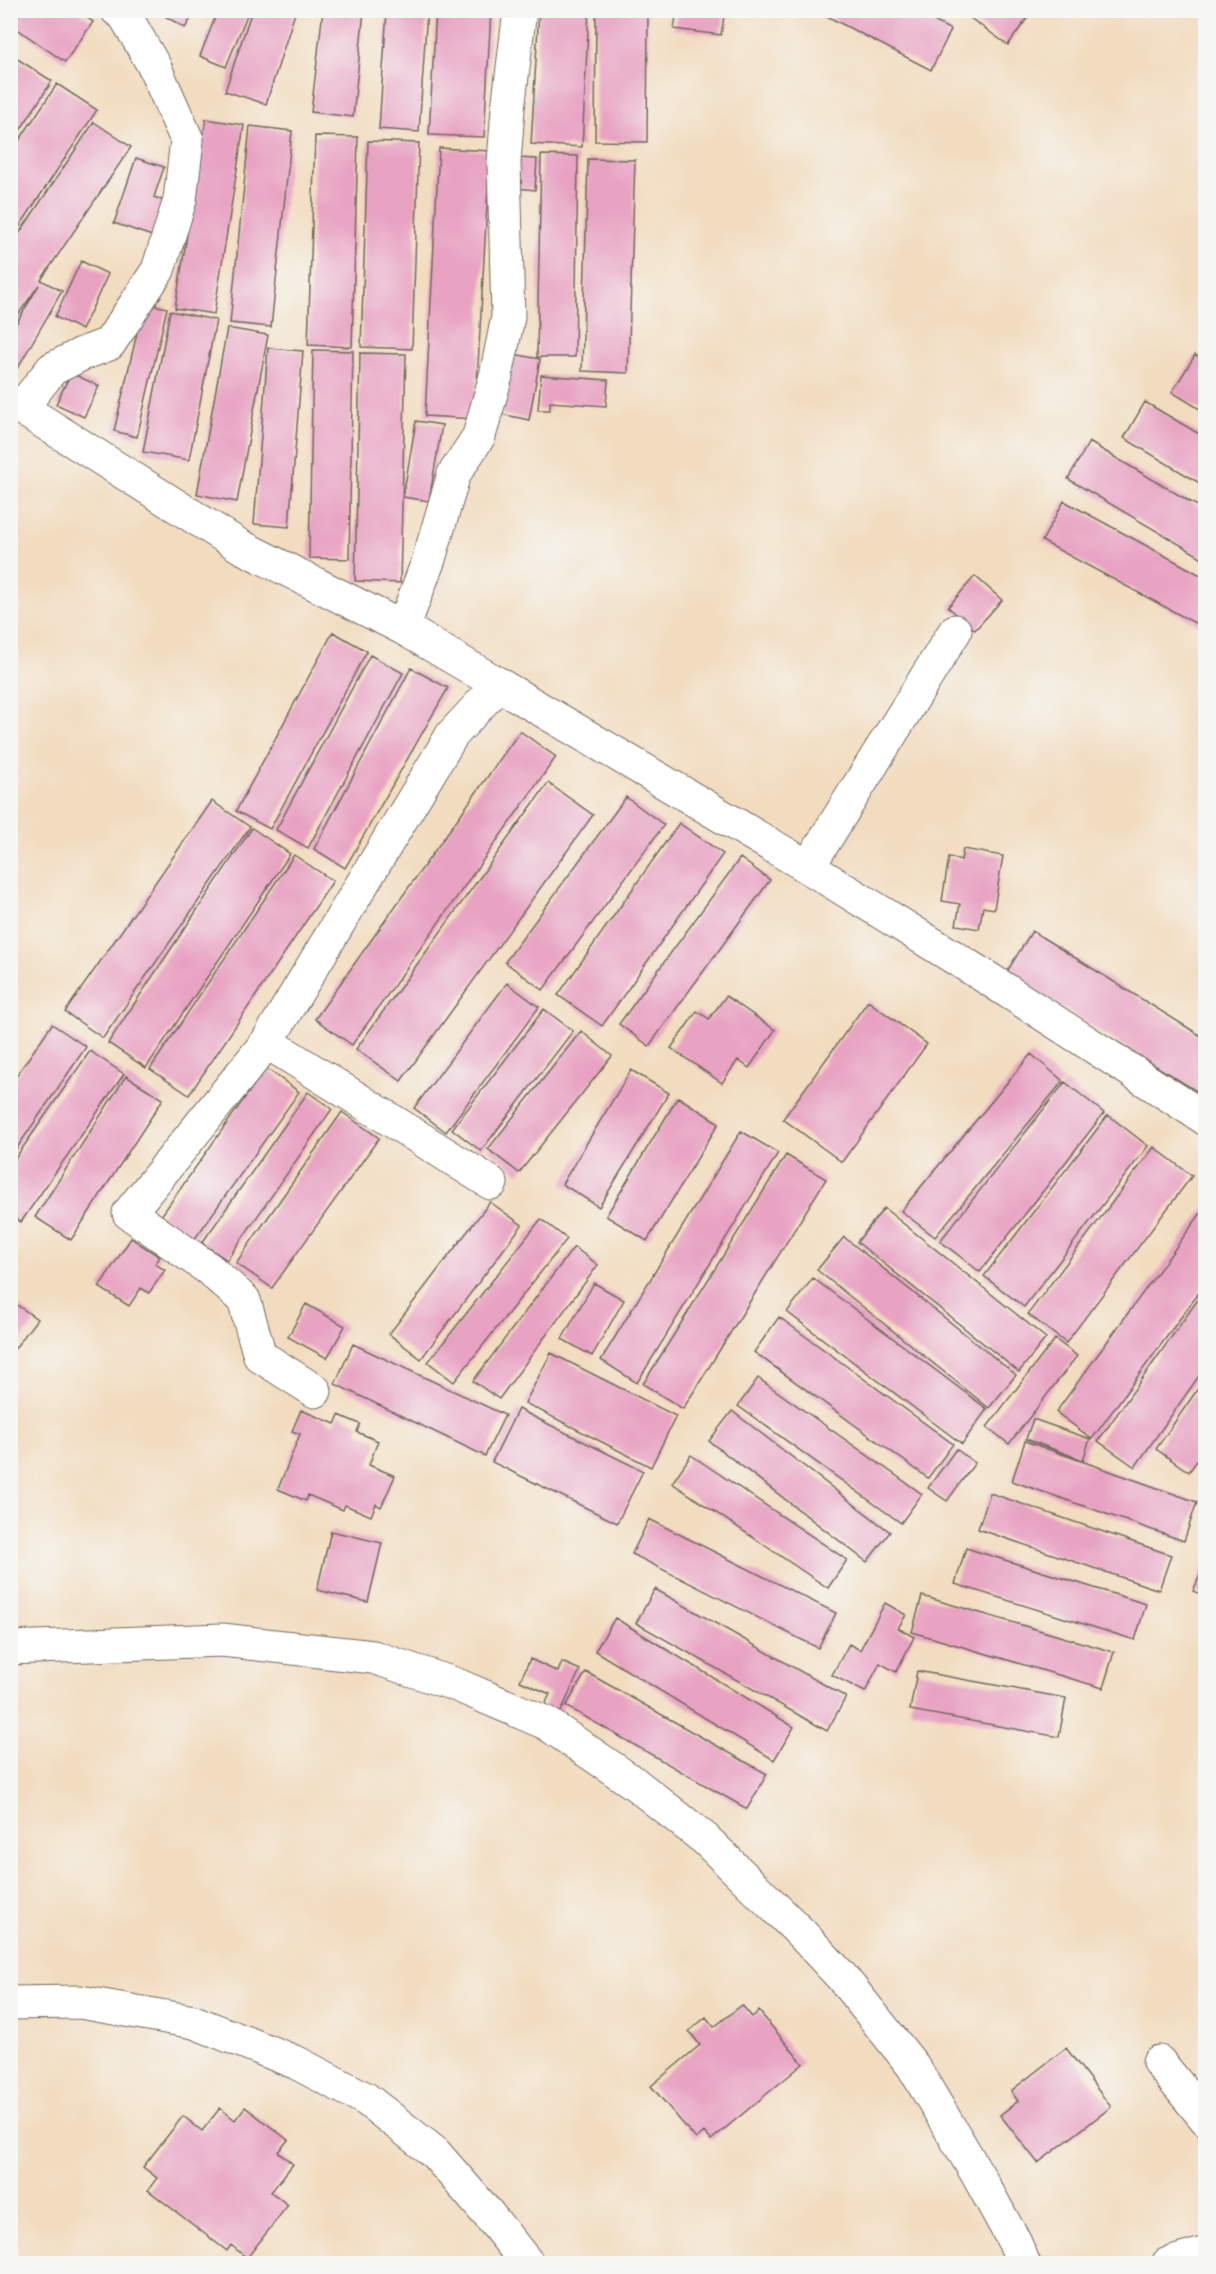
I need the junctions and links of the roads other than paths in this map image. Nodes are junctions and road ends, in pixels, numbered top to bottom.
1 (117, 10) edge
2 (520, 10) edge
3 (16, 404) edge
4 (403, 628) junction
5 (955, 632) dead end
6 (499, 684) junction
7 (808, 867) junction
8 (267, 1042) junction
9 (1206, 1119) edge
10 (490, 1183) dead end
11 (315, 1391) dead end
12 (10, 1648) edge
13 (10, 2002) edge
14 (1159, 2062) dead end
15 (1206, 2119) edge
16 (1206, 2253) edge
17 (528, 2264) edge
18 (1024, 2264) edge
19 (1168, 2264) edge

1 - 3 street
2 - 4 street
3 - 4 street
4 - 6 street
5 - 7 street
6 - 7 street
6 - 8 street
7 - 9 street
8 - 10 street
8 - 11 street
12 - 18 street
13 - 17 street
14 - 15 street
16 - 19 street

